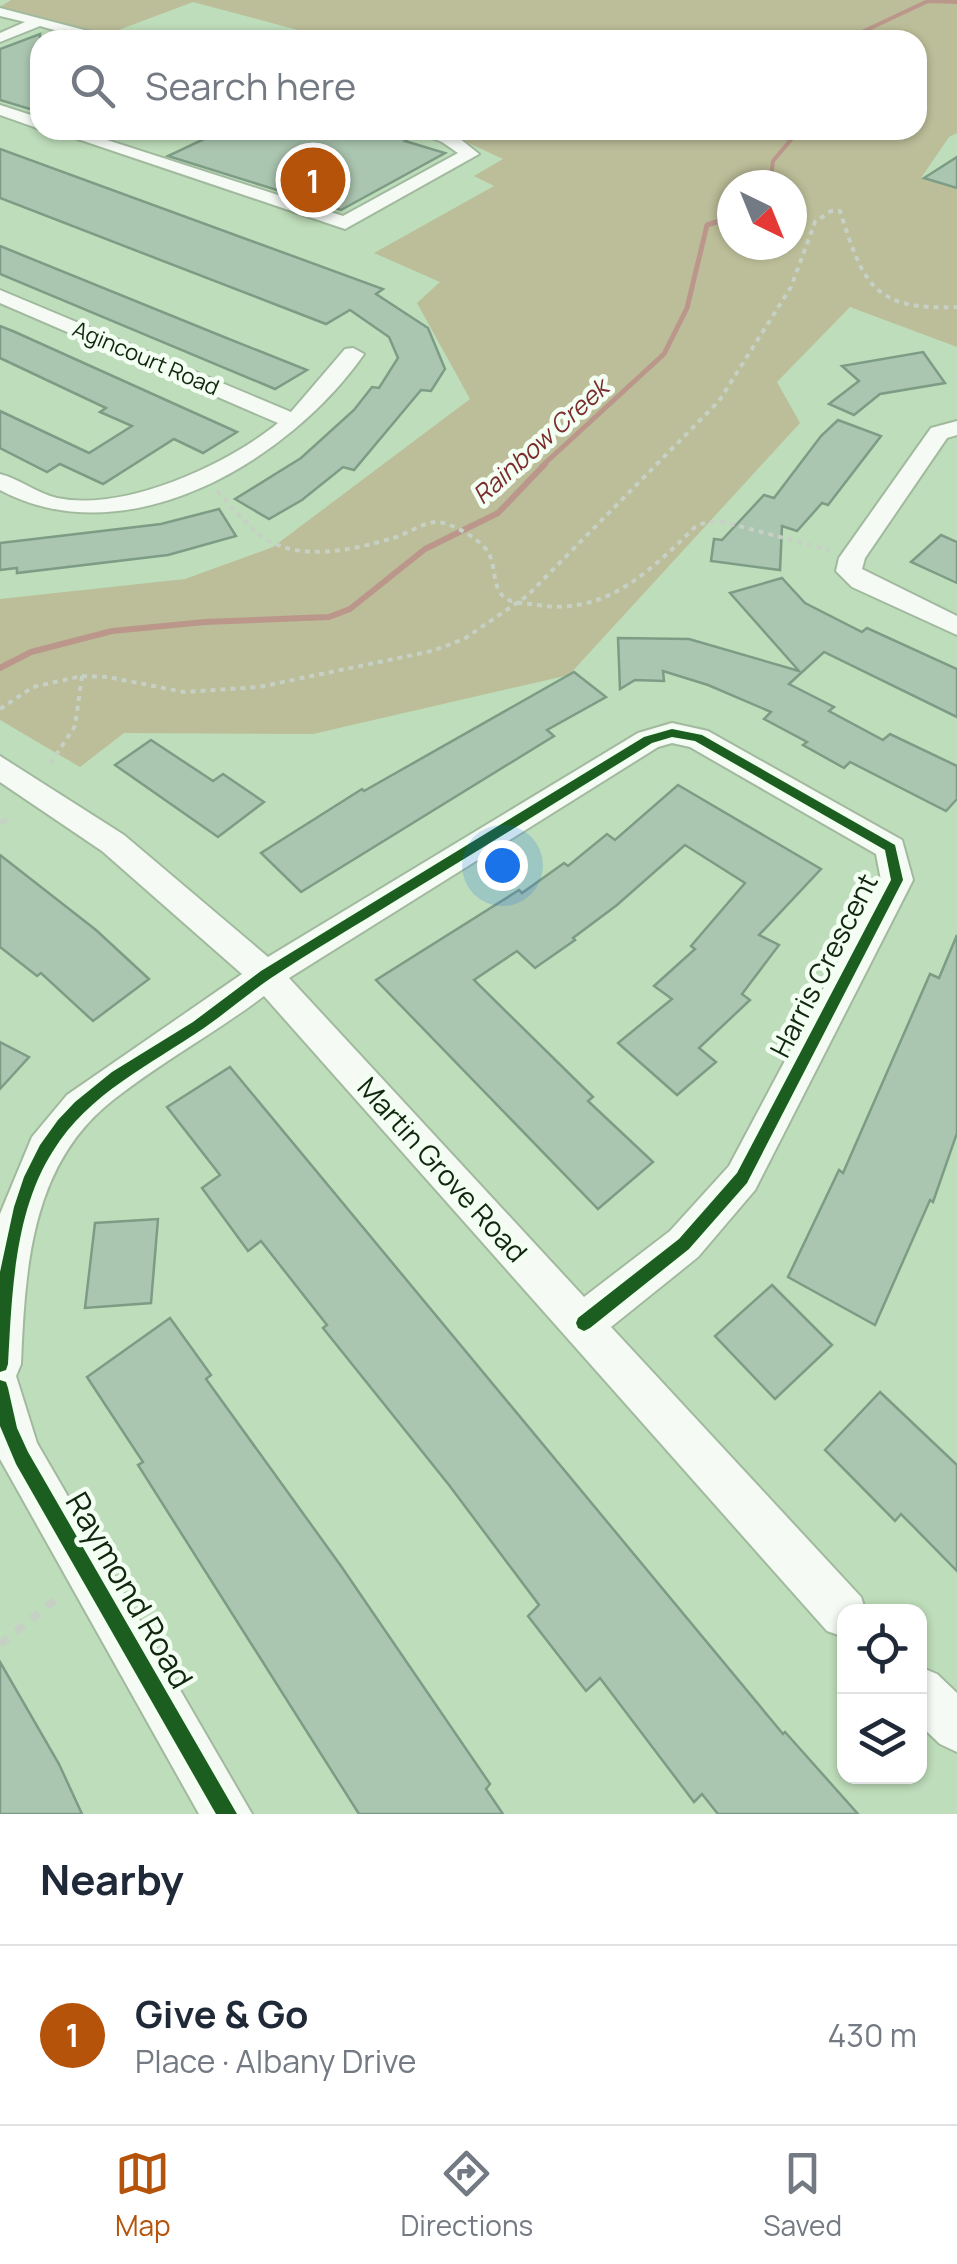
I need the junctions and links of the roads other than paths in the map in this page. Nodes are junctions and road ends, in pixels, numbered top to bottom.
1 (7, 14) edge
2 (39, 21) junction
3 (71, 30) edge
4 (0, 38) edge
5 (0, 110) edge
6 (30, 120) edge
7 (90, 140) edge
8 (451, 140) edge
9 (0, 296) edge
10 (353, 354) dead end
11 (291, 420) junction
12 (957, 428) edge
13 (0, 481) edge
14 (957, 626) edge
15 (0, 767) edge
16 (266, 975) junction
17 (584, 1323) junction
18 (0, 1364) edge
19 (0, 1388) edge
20 (837, 1606) edge
21 (923, 1694) edge
22 (957, 1727) edge
23 (228, 1814) edge

1 - 2 street
2 - 3 street
2 - 4 street
5 - 6 street
7 - 8 street
9 - 11 street, Agincourt Road
10 - 11 street
11 - 13 street
12 - 14 street
15 - 16 street, Martin Grove Road
16 - 17 street, Martin Grove Road
16 - 17 street, Harris Crescent
16 - 18 street
17 - 20 street, Martin Grove Road
19 - 23 street, Raymond Road
21 - 22 street

